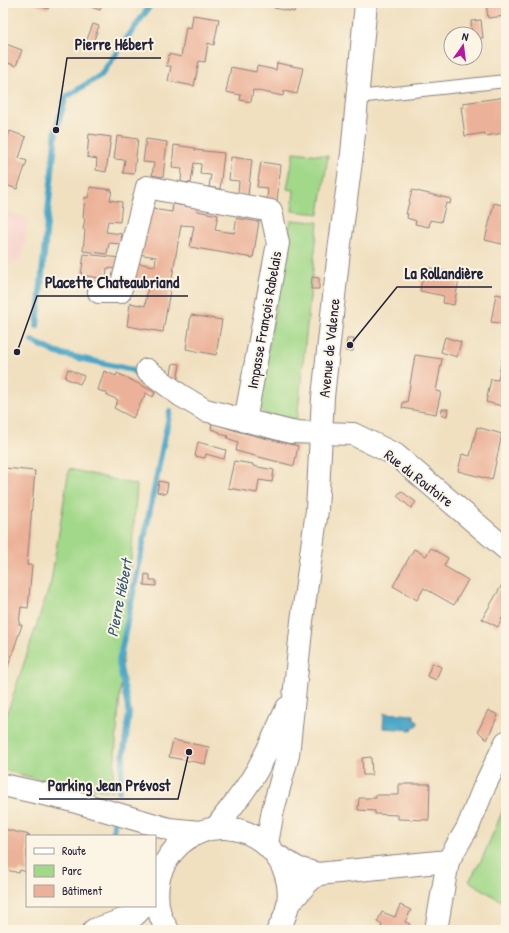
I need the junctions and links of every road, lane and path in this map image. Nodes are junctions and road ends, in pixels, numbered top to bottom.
1 (366, 3) edge
2 (506, 81) edge
3 (357, 97) junction
4 (99, 292) dead end
5 (147, 370) dead end
6 (246, 421) junction
7 (320, 434) junction
8 (506, 549) edge
9 (294, 693) junction
10 (506, 742) edge
11 (3, 785) edge
12 (160, 826) junction
13 (208, 830) junction
14 (272, 850) junction
15 (448, 861) junction
16 (165, 862) junction
17 (318, 874) junction
18 (156, 887) edge
19 (289, 904) junction
20 (156, 906) edge
21 (144, 907) edge
22 (94, 930) edge
23 (168, 930) edge
24 (278, 930) edge
25 (436, 930) edge

1 - 3 street, Avenue de Valence
2 - 3 lane
3 - 7 street, Avenue de Valence
4 - 6 street, Impasse François Rabelais
5 - 6 street, Rue du Routoire
6 - 7 street, Rue du Routoire
7 - 8 street, Rue du Routoire
7 - 9 street, Avenue de Valence
9 - 13 street, Avenue de Valence
9 - 14 street, Avenue de Valence
10 - 15 street
11 - 12 street
12 - 13 street
12 - 16 street
13 - 14 street
13 - 16 street
14 - 17 street
14 - 19 street
15 - 17 street
15 - 25 street
16 - 18 street
17 - 19 street
19 - 24 street
20 - 23 street
21 - 22 street

